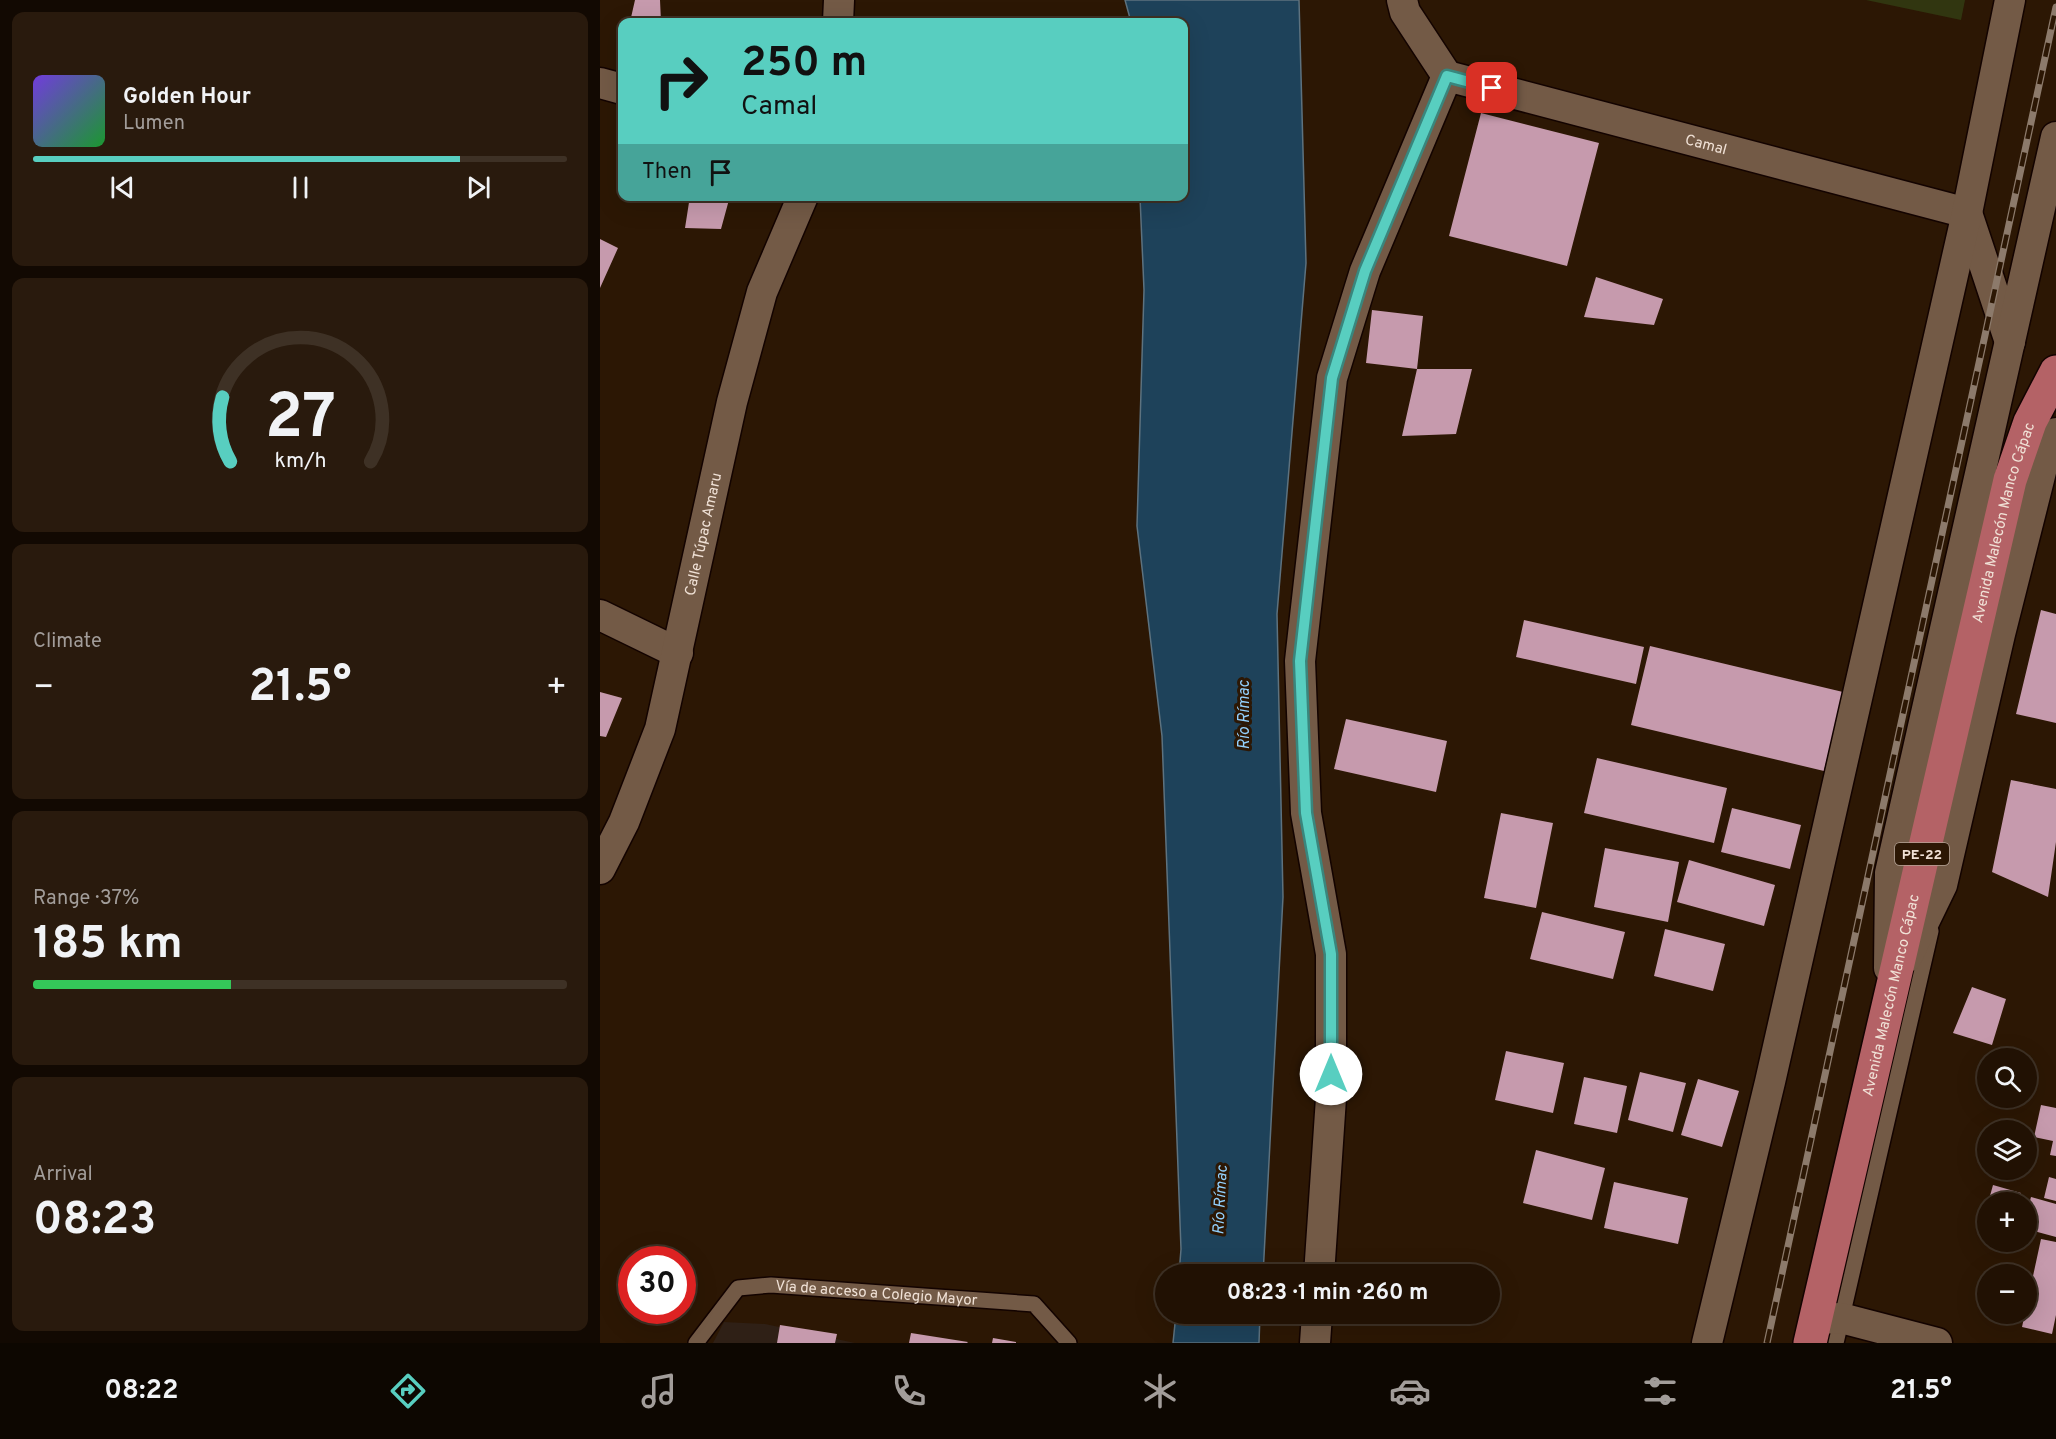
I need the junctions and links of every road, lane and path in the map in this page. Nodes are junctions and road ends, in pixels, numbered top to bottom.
1 (839, 0) edge
2 (1402, 0) edge
3 (2010, 0) edge
4 (838, 18) edge
5 (1447, 76) junction
6 (600, 84) edge
7 (618, 88) edge
8 (2056, 137) edge
9 (801, 201) edge
10 (1967, 213) junction
11 (2010, 342) junction
12 (2056, 372) edge
13 (2056, 433) edge
14 (600, 615) edge
15 (678, 653) junction
16 (600, 869) edge
17 (1942, 885) junction
18 (1889, 994) junction
19 (1320, 1264) edge
20 (1316, 1324) edge
21 (1825, 1331) edge
22 (696, 1343) edge
23 (1069, 1343) edge
24 (1315, 1343) edge
25 (1707, 1343) edge
26 (1937, 1343) edge

1 - 4 street
2 - 5 street
3 - 10 street
5 - 10 street, Camal
5 - 19 street
6 - 7 street
8 - 11 street
9 - 15 street, Calle Túpac Amaru
10 - 11 street
10 - 25 street
11 - 18 street
12 - 18 highway, Avenida Malecón Manco Cápac / PE-22
13 - 17 street
14 - 15 street
15 - 16 street, Calle Túpac Amaru
17 - 18 street
17 - 21 lane
18 - 21 highway, Avenida Malecón Manco Cápac / PE-22
20 - 24 street
21 - 26 street
22 - 23 lane, Vía de acceso a Colegio Mayor

